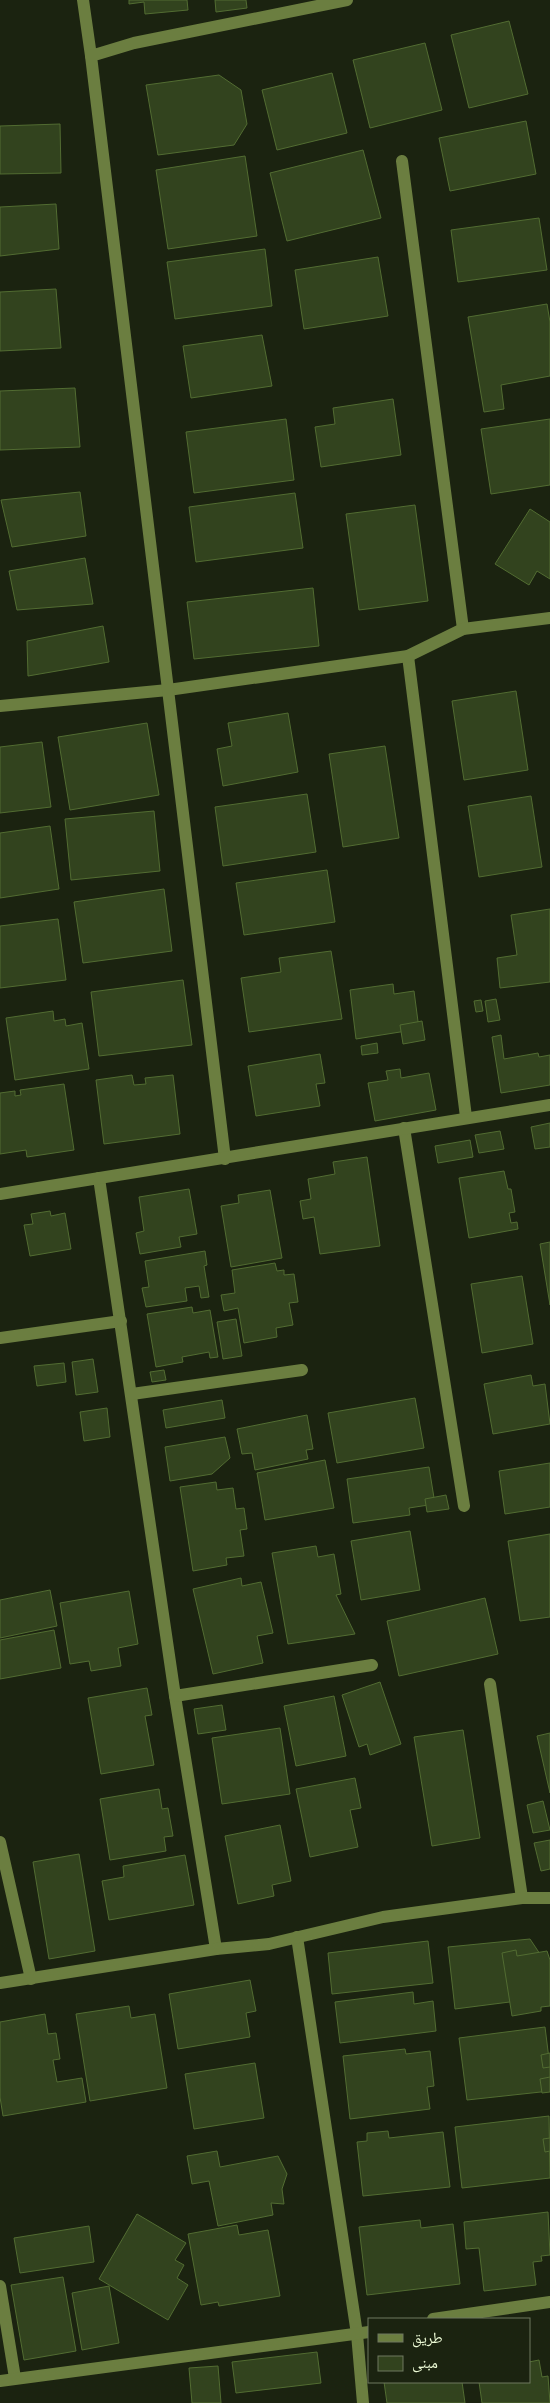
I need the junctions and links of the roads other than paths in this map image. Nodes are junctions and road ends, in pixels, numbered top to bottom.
1 (83, 0) edge
2 (347, 0) edge
3 (91, 56) junction
4 (402, 161) dead end
5 (550, 618) edge
6 (463, 629) junction
7 (408, 656) junction
8 (168, 690) junction
9 (0, 706) edge
10 (550, 1105) edge
11 (466, 1118) junction
12 (404, 1128) junction
13 (225, 1159) junction
14 (99, 1178) junction
15 (0, 1194) edge
16 (121, 1320) junction
17 (0, 1338) edge
18 (302, 1370) dead end
19 (132, 1394) junction
20 (464, 1506) dead end
21 (372, 1665) dead end
22 (490, 1684) dead end
23 (175, 1696) junction
24 (0, 1842) edge
25 (522, 1898) junction
26 (550, 1898) edge
27 (297, 1938) junction
28 (216, 1949) junction
29 (31, 1979) junction
30 (0, 1983) edge
31 (0, 2286) edge
32 (550, 2302) edge
33 (440, 2318) edge
34 (363, 2333) edge
35 (15, 2378) junction
36 (0, 2381) edge
37 (363, 2403) edge

1 - 3 street
2 - 3 street
3 - 8 street
4 - 6 street
5 - 6 street
6 - 7 street
7 - 8 street
7 - 11 street
8 - 9 street
8 - 13 street
10 - 11 street
11 - 12 street
12 - 13 street
12 - 20 street
13 - 14 street
14 - 15 street
14 - 16 street
16 - 17 street
16 - 19 street
18 - 19 street
19 - 23 street
21 - 23 street
22 - 25 street
23 - 28 street
24 - 29 street
25 - 26 street
25 - 27 street
27 - 28 street
27 - 34 street
28 - 29 street
29 - 30 street
31 - 35 street
32 - 33 street
34 - 35 street
34 - 37 street
35 - 36 street

